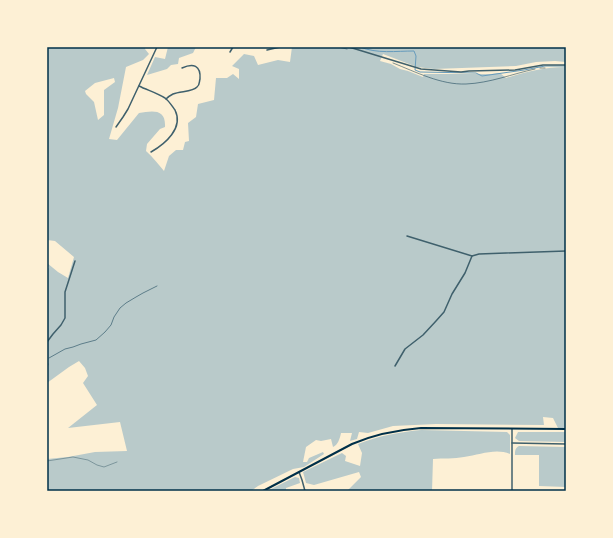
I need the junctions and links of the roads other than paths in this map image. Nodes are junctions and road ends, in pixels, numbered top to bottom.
1 (157, 47) edge
2 (234, 47) edge
3 (280, 47) edge
4 (349, 47) edge
5 (267, 50) dead end
6 (230, 52) dead end
7 (566, 65) edge
8 (182, 68) dead end
9 (139, 86) junction
10 (166, 99) junction
11 (116, 127) dead end
12 (150, 152) dead end
13 (407, 236) dead end
14 (566, 251) edge
15 (472, 256) junction
16 (75, 261) dead end
17 (47, 342) edge
18 (47, 347) edge
19 (48, 362) edge
20 (395, 366) dead end
21 (512, 429) junction
22 (566, 429) edge
23 (512, 443) junction
24 (566, 444) edge
25 (47, 461) edge
26 (117, 462) dead end
27 (299, 472) junction
28 (263, 491) edge
29 (305, 491) edge
30 (512, 491) edge

1 - 9 street
2 - 6 street
3 - 5 street
4 - 7 street
8 - 10 street
9 - 10 street
9 - 11 street
10 - 12 street
13 - 15 street
14 - 15 street
15 - 20 street
16 - 17 street
18 - 19 street
21 - 22 main road
21 - 23 street
21 - 27 main road
23 - 24 street
23 - 30 street
25 - 26 lane
27 - 28 main road
27 - 29 street

